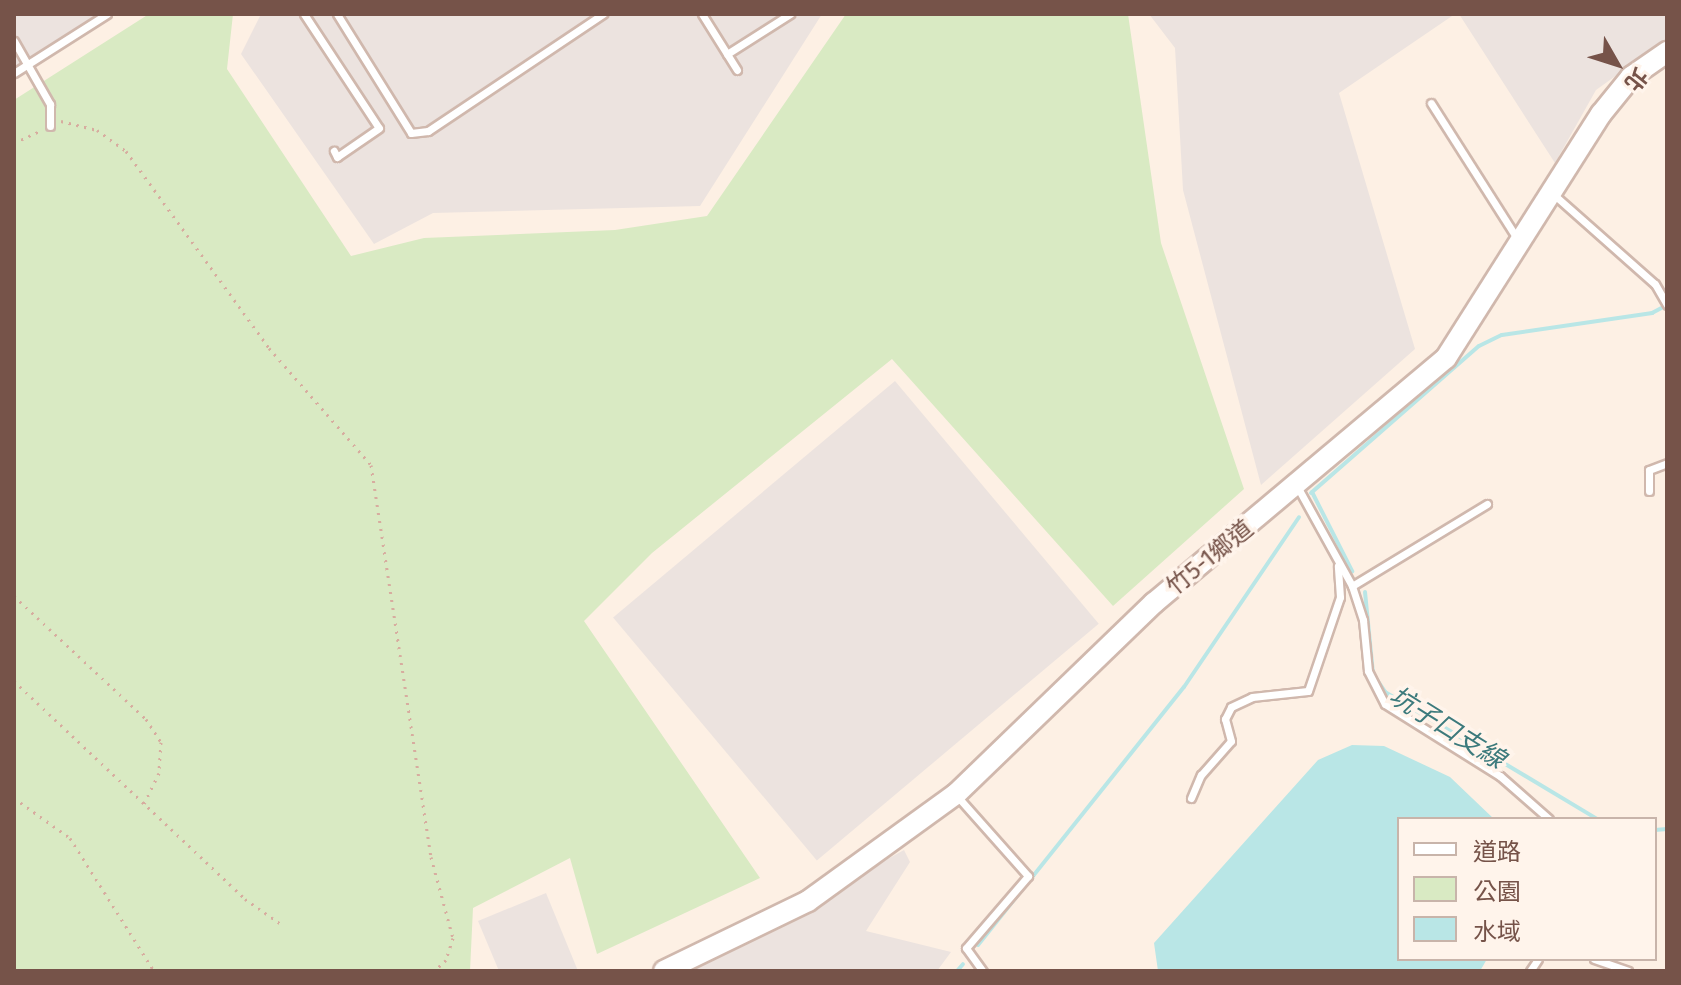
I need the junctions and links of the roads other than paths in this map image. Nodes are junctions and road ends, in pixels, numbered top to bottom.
1 (107, 14) edge
2 (304, 14) edge
3 (337, 14) edge
4 (603, 14) edge
5 (702, 14) edge
6 (790, 14) edge
7 (14, 41) edge
8 (1667, 52) edge
9 (727, 54) junction
10 (29, 63) junction
11 (737, 70) dead end
12 (14, 73) edge
13 (1431, 103) dead end
14 (50, 126) road end
15 (334, 151) dead end
16 (1551, 192) junction
17 (1519, 241) junction
18 (1665, 301) edge
19 (1667, 463) edge
20 (1298, 487) junction
21 (1649, 491) dead end
22 (1487, 504) dead end
23 (1338, 563) junction
24 (1352, 586) junction
25 (956, 794) junction
26 (1191, 798) dead end
27 (1547, 817) edge
28 (1600, 961) edge
29 (664, 971) edge
30 (983, 971) edge
31 (1628, 971) edge

1 - 10 lane
2 - 15 lane
3 - 4 lane
5 - 9 lane
6 - 9 lane
7 - 10 lane
8 - 16 street, 竹5-1鄉道
9 - 11 lane
10 - 12 lane
10 - 14 lane
13 - 17 lane
16 - 17 street, 竹5-1鄉道
16 - 18 lane
17 - 20 street, 竹5-1鄉道
19 - 21 lane
20 - 23 lane
20 - 25 street, 竹5-1鄉道
22 - 24 lane
23 - 24 lane
23 - 26 lane
24 - 27 lane
25 - 29 street, 竹5-1鄉道
25 - 30 lane
28 - 31 lane

